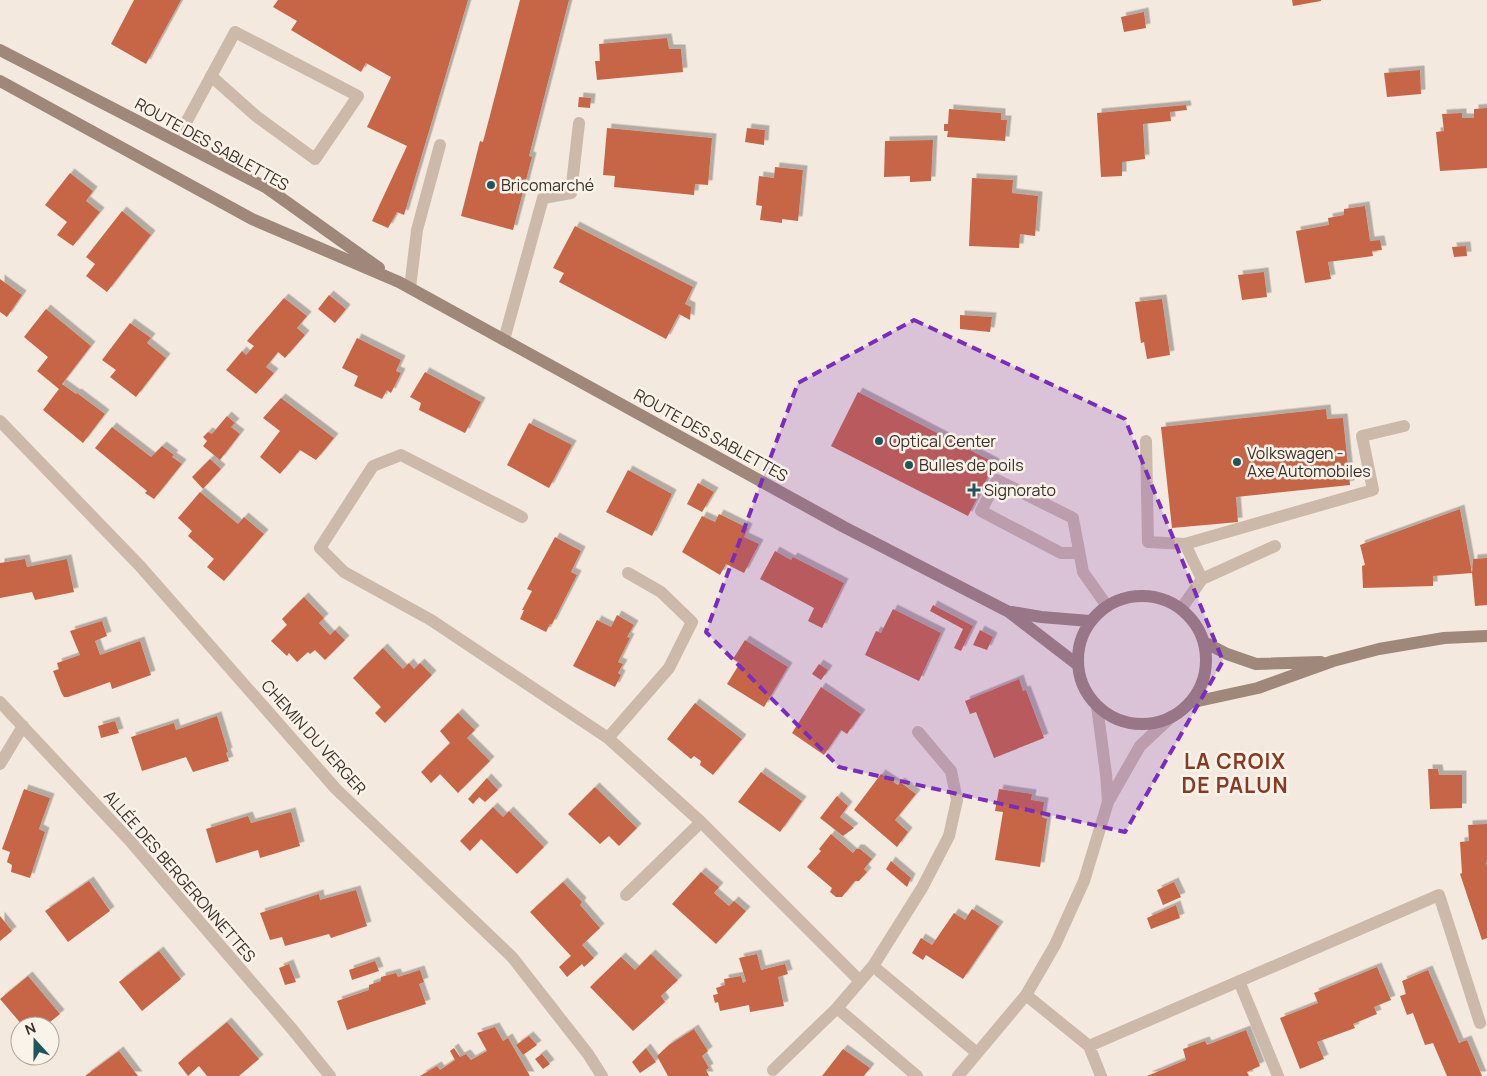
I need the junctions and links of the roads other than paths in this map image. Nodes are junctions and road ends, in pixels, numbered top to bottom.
1 (0, 50) edge
2 (211, 76) junction
3 (0, 81) edge
4 (580, 123) dead end
5 (176, 141) junction
6 (440, 145) dead end
7 (405, 285) junction
8 (504, 340) junction
9 (0, 420) edge
10 (1404, 426) dead end
11 (1146, 441) dead end
12 (522, 516) dead end
13 (1186, 544) junction
14 (1275, 546) dead end
15 (1079, 553) junction
16 (628, 573) dead end
17 (1202, 579) junction
18 (1107, 606) junction
19 (1181, 609) junction
20 (1009, 612) junction
21 (1090, 621) junction
22 (1487, 636) edge
23 (1204, 642) junction
24 (1333, 662) junction
25 (1078, 665) junction
26 (0, 702) edge
27 (1189, 703) junction
28 (1097, 706) junction
29 (1172, 716) junction
30 (23, 726) junction
31 (918, 732) dead end
32 (608, 738) junction
33 (0, 764) edge
34 (1108, 802) junction
35 (701, 822) junction
36 (626, 895) dead end
37 (873, 966) junction
38 (860, 981) junction
39 (1239, 981) junction
40 (1026, 995) junction
41 (837, 1008) junction
42 (1480, 1023) dead end
43 (1089, 1046) junction
44 (977, 1053) junction
45 (773, 1070) dead end
46 (330, 1076) edge
47 (602, 1076) edge
48 (917, 1076) edge
49 (958, 1076) edge
50 (1101, 1076) edge
51 (1278, 1076) edge

1 - 5 main road, ROUTE DES SABLETTES
2 - 2 street
2 - 5 street
3 - 7 main road, ROUTE DES SABLETTES
4 - 8 street
5 - 7 main road, ROUTE DES SABLETTES
6 - 7 street
7 - 8 main road, ROUTE DES SABLETTES
8 - 20 main road, ROUTE DES SABLETTES
9 - 47 street, CHEMIN DU VERGER
10 - 13 street
11 - 13 street
12 - 32 street
13 - 17 street
14 - 17 street
15 - 15 street
15 - 18 street
16 - 32 street
17 - 19 street
18 - 19 main road
18 - 21 main road
19 - 23 main road
20 - 21 main road
20 - 25 main road
21 - 25 main road
22 - 24 main road
23 - 24 main road
23 - 27 main road
24 - 27 main road
25 - 28 main road
26 - 30 street, ALLÉE DES BERGERONNETTES
27 - 29 main road
28 - 29 main road
28 - 34 street
29 - 34 street
30 - 33 street
30 - 46 street, ALLÉE DES BERGERONNETTES
31 - 37 street
32 - 35 street
34 - 40 street
35 - 36 street
35 - 38 street
37 - 38 street
37 - 44 street
38 - 41 street
39 - 42 street
39 - 43 street
39 - 51 street
40 - 43 street
40 - 44 street
41 - 45 street
41 - 48 street
43 - 50 street
44 - 49 street

